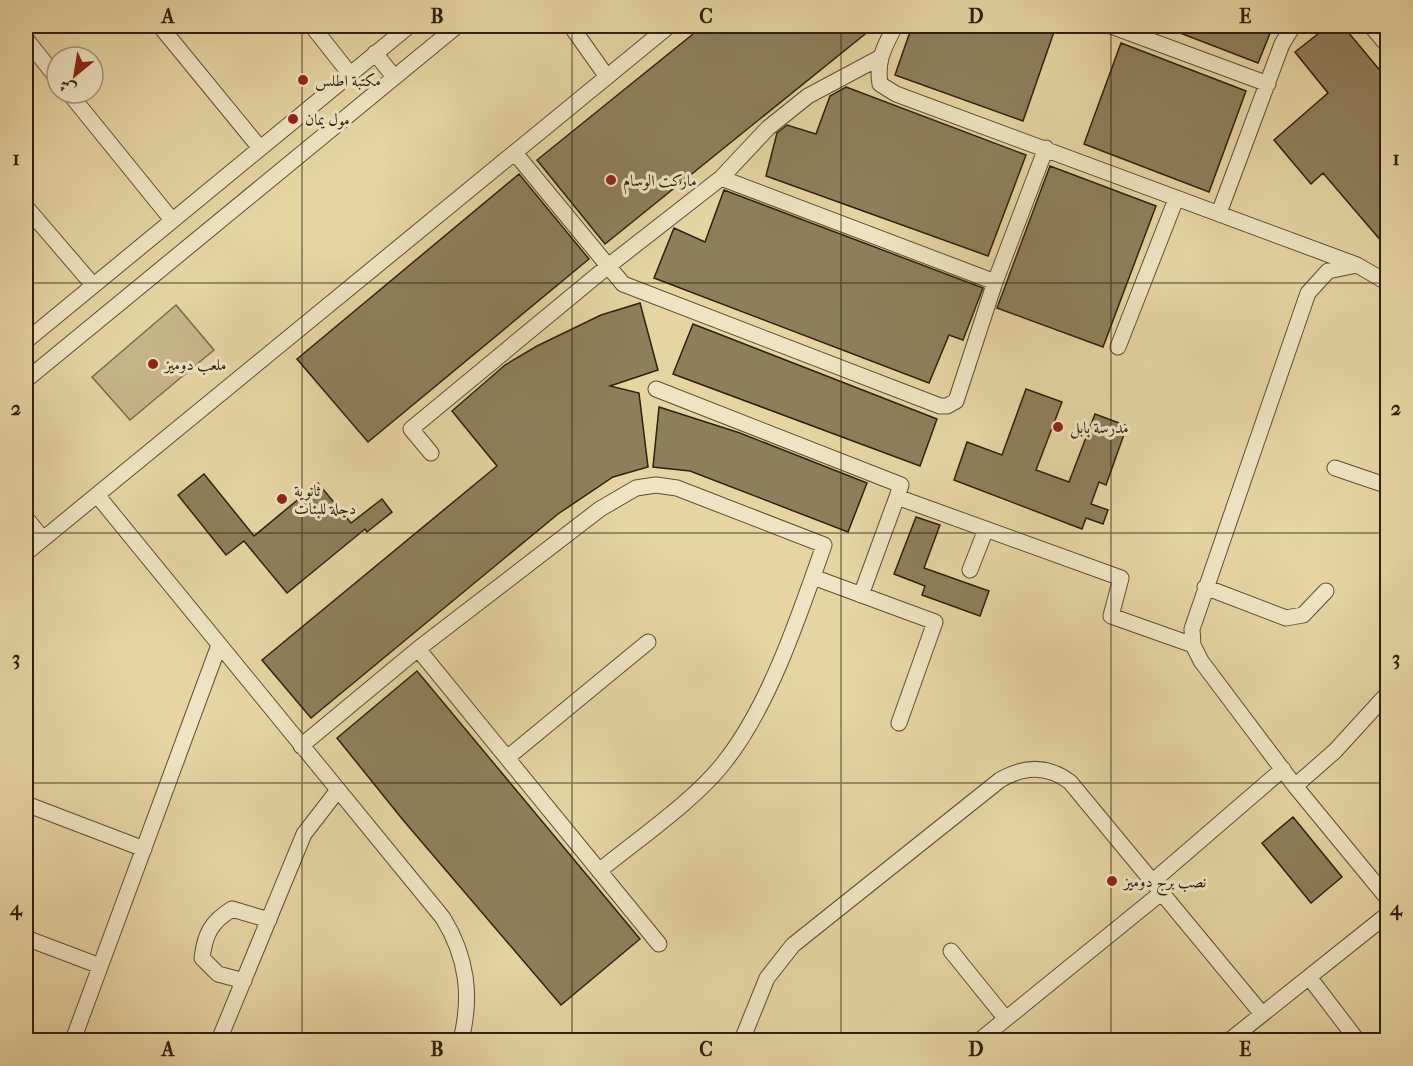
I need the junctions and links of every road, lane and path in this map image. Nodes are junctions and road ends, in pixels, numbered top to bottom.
1 (160, 26) edge
2 (312, 26) edge
3 (409, 26) edge
4 (457, 26) edge
5 (572, 26) edge
6 (669, 26) edge
7 (895, 26) edge
8 (1111, 26) edge
9 (1293, 26) edge
10 (1371, 26) edge
11 (26, 39) edge
12 (1388, 46) edge
13 (375, 53) junction
14 (879, 58) junction
15 (45, 63) edge
16 (350, 74) junction
17 (394, 77) junction
18 (607, 77) junction
19 (1268, 84) junction
20 (79, 105) edge
21 (260, 148) junction
22 (1046, 148) junction
23 (515, 153) junction
24 (721, 178) junction
25 (1176, 199) junction
26 (26, 207) edge
27 (1219, 213) junction
28 (172, 220) junction
29 (1357, 265) junction
30 (607, 267) junction
31 (995, 282) junction
32 (1388, 283) edge
33 (93, 285) junction
34 (26, 340) edge
35 (1118, 347) dead end
36 (26, 380) edge
37 (656, 389) dead end
38 (431, 453) dead end
39 (1335, 468) dead end
40 (1388, 486) edge
41 (97, 495) junction
42 (897, 497) junction
43 (26, 518) edge
44 (986, 529) junction
45 (43, 539) junction
46 (26, 553) edge
47 (970, 570) dead end
48 (813, 577) junction
49 (1205, 587) junction
50 (1326, 591) dead end
51 (861, 595) junction
52 (648, 642) dead end
53 (219, 645) junction
54 (1193, 645) junction
55 (418, 649) junction
56 (1388, 693) edge
57 (899, 723) dead end
58 (301, 746) junction
59 (507, 758) junction
60 (1283, 769) junction
61 (1296, 786) junction
62 (338, 790) junction
63 (26, 804) edge
64 (144, 849) junction
65 (599, 871) junction
66 (1157, 888) junction
67 (1388, 899) edge
68 (1388, 914) edge
69 (269, 920) junction
70 (26, 938) edge
71 (658, 944) dead end
72 (951, 951) dead end
73 (100, 966) junction
74 (1309, 977) junction
75 (244, 981) junction
76 (1262, 1014) junction
77 (1006, 1019) junction
78 (73, 1041) edge
79 (219, 1041) edge
80 (461, 1041) edge
81 (742, 1041) edge
82 (980, 1041) edge
83 (1230, 1041) edge
84 (1357, 1041) edge

1 - 21 street
2 - 16 street
3 - 13 street
4 - 17 street
5 - 18 street
6 - 18 street
7 - 14 street
8 - 19 street
9 - 19 street
10 - 12 street
11 - 15 street
13 - 16 street
13 - 17 street
14 - 22 street
14 - 24 street
16 - 21 street
17 - 36 street
18 - 23 street
19 - 27 street
20 - 28 street
21 - 28 street
22 - 25 street
22 - 31 street
23 - 30 street
23 - 41 street
24 - 30 street
24 - 31 street
25 - 27 street
25 - 35 street
26 - 33 street
27 - 29 street
28 - 33 street
29 - 32 street
29 - 49 street
30 - 31 street
30 - 38 street
33 - 34 street
37 - 42 street
39 - 40 street
41 - 45 street
41 - 53 street
42 - 44 street
42 - 51 street
43 - 45 street
44 - 47 street
44 - 54 street
45 - 46 street
48 - 51 street
48 - 55 street
48 - 65 street
49 - 50 street
49 - 54 street
51 - 57 street
52 - 59 street
53 - 58 street
53 - 64 street
54 - 60 street
55 - 58 street
55 - 59 street
56 - 61 street
58 - 62 street
59 - 65 street
60 - 61 street
60 - 66 street
61 - 67 street
62 - 69 street
62 - 80 street
63 - 64 street
64 - 73 street
65 - 71 street
66 - 76 street
66 - 77 street
66 - 81 street
68 - 74 street
69 - 75 street
69 - 75 street
70 - 73 street
72 - 77 street
73 - 78 street
74 - 76 street
74 - 84 street
75 - 79 street
76 - 83 street
77 - 82 street

